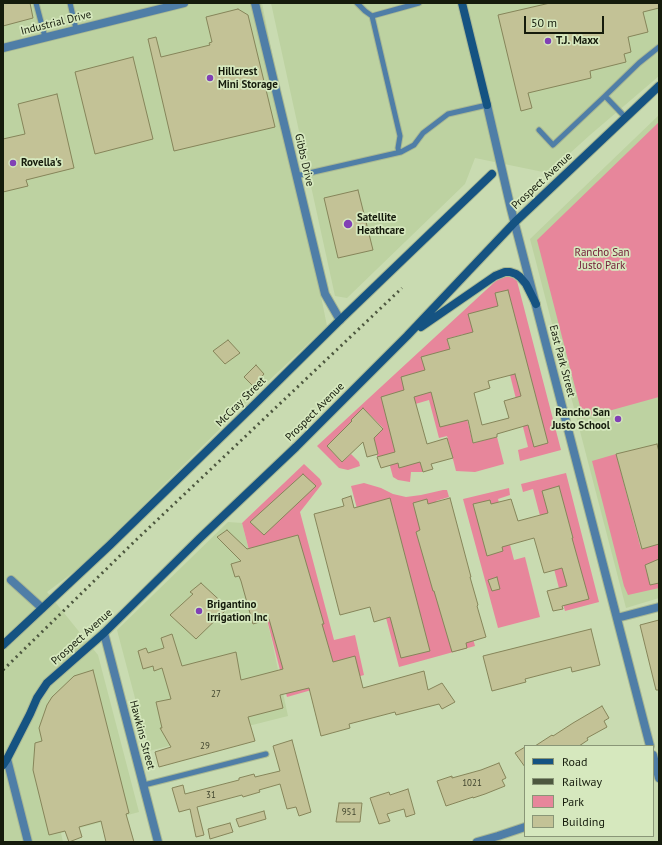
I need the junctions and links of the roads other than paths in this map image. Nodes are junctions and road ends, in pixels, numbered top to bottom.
1 (36, 3) edge
2 (70, 3) edge
3 (184, 3) edge
4 (255, 3) edge
5 (357, 3) edge
6 (419, 3) edge
7 (462, 3) edge
8 (372, 16) junction
9 (76, 29) junction
10 (45, 37) junction
11 (659, 47) edge
12 (3, 48) edge
13 (659, 86) edge
14 (605, 96) junction
15 (487, 105) junction
16 (626, 118) junction
17 (539, 130) dead end
18 (399, 152) junction
19 (492, 174) dead end
20 (296, 176) junction
21 (515, 222) junction
22 (536, 304) junction
23 (340, 320) junction
24 (407, 336) junction
25 (11, 580) dead end
26 (659, 607) edge
27 (42, 608) junction
28 (617, 618) junction
29 (104, 633) junction
30 (3, 645) edge
31 (650, 745) edge
32 (266, 754) dead end
33 (5, 762) edge
34 (656, 765) edge
35 (659, 778) edge
36 (144, 785) junction
37 (524, 827) edge
38 (28, 842) edge
39 (158, 842) edge
40 (477, 842) edge

1 - 10 lane
2 - 9 lane
3 - 9 street, Industrial Drive
4 - 20 street, Gibbs Drive
5 - 8 lane
6 - 8 lane
7 - 15 street, East Park Street
8 - 18 lane
9 - 10 street, Industrial Drive
10 - 12 street, Industrial Drive
11 - 14 lane
13 - 16 street, Prospect Avenue
14 - 16 lane
14 - 17 lane
15 - 18 lane
15 - 21 street, East Park Street
16 - 21 street, Prospect Avenue
18 - 20 lane
19 - 23 street, McCray Street
20 - 23 street, Gibbs Drive
21 - 22 street, East Park Street
21 - 24 street, Prospect Avenue
22 - 24 street
22 - 28 street, East Park Street
23 - 27 street, McCray Street
24 - 29 street, Prospect Avenue
25 - 27 street
26 - 28 street
27 - 30 street, McCray Street
28 - 31 street, East Park Street
29 - 33 street, Prospect Avenue
29 - 36 street, Hawkins Street
32 - 36 lane
33 - 38 street
34 - 35 street
36 - 39 street, Hawkins Street
37 - 40 street

